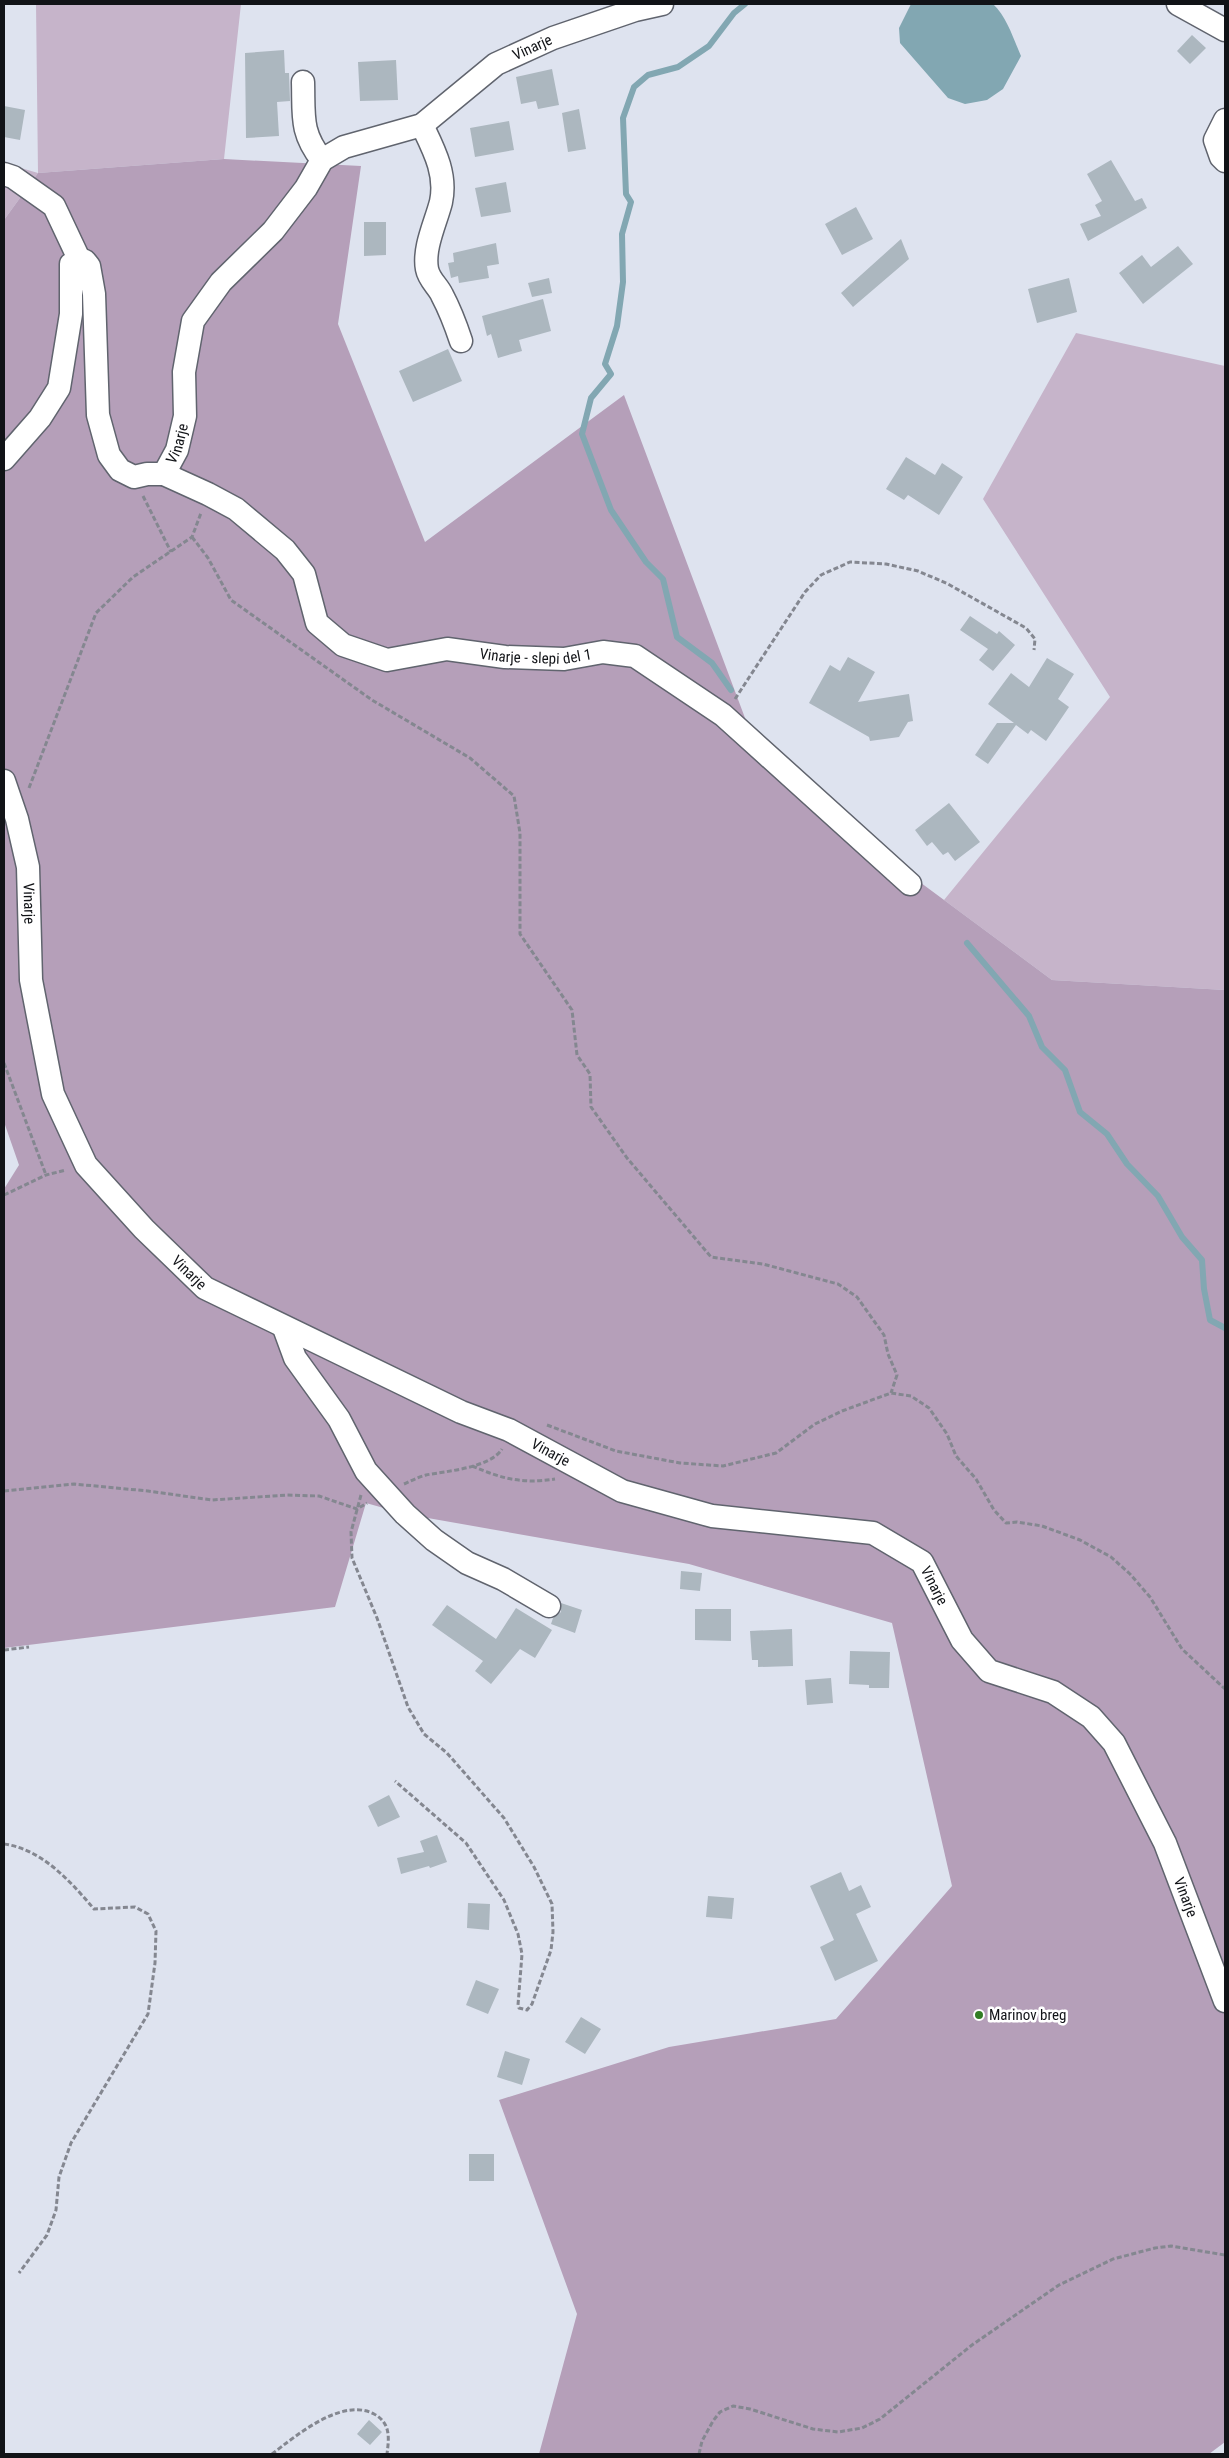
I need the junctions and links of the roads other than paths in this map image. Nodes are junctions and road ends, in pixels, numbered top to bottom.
1 (662, 4) edge
2 (1178, 4) edge
3 (1225, 30) edge
4 (303, 82) dead end
5 (1225, 120) edge
6 (422, 125) junction
7 (322, 160) junction
8 (1225, 161) edge
9 (4, 174) edge
10 (79, 259) junction
11 (461, 342) dead end
12 (4, 459) edge
13 (164, 474) junction
14 (4, 781) edge
15 (910, 884) dead end
16 (284, 1328) junction
17 (549, 1606) dead end
18 (1225, 2001) edge

1 - 6 street, Vinarje
2 - 3 street
4 - 7 street
5 - 8 street
6 - 7 street, Vinarje
6 - 11 street
7 - 13 street, Vinarje
9 - 10 street
10 - 12 street
10 - 13 street, Vinarje
13 - 15 street, Vinarje - slepi del 1
14 - 16 street, Vinarje
16 - 17 street
16 - 18 street, Vinarje

